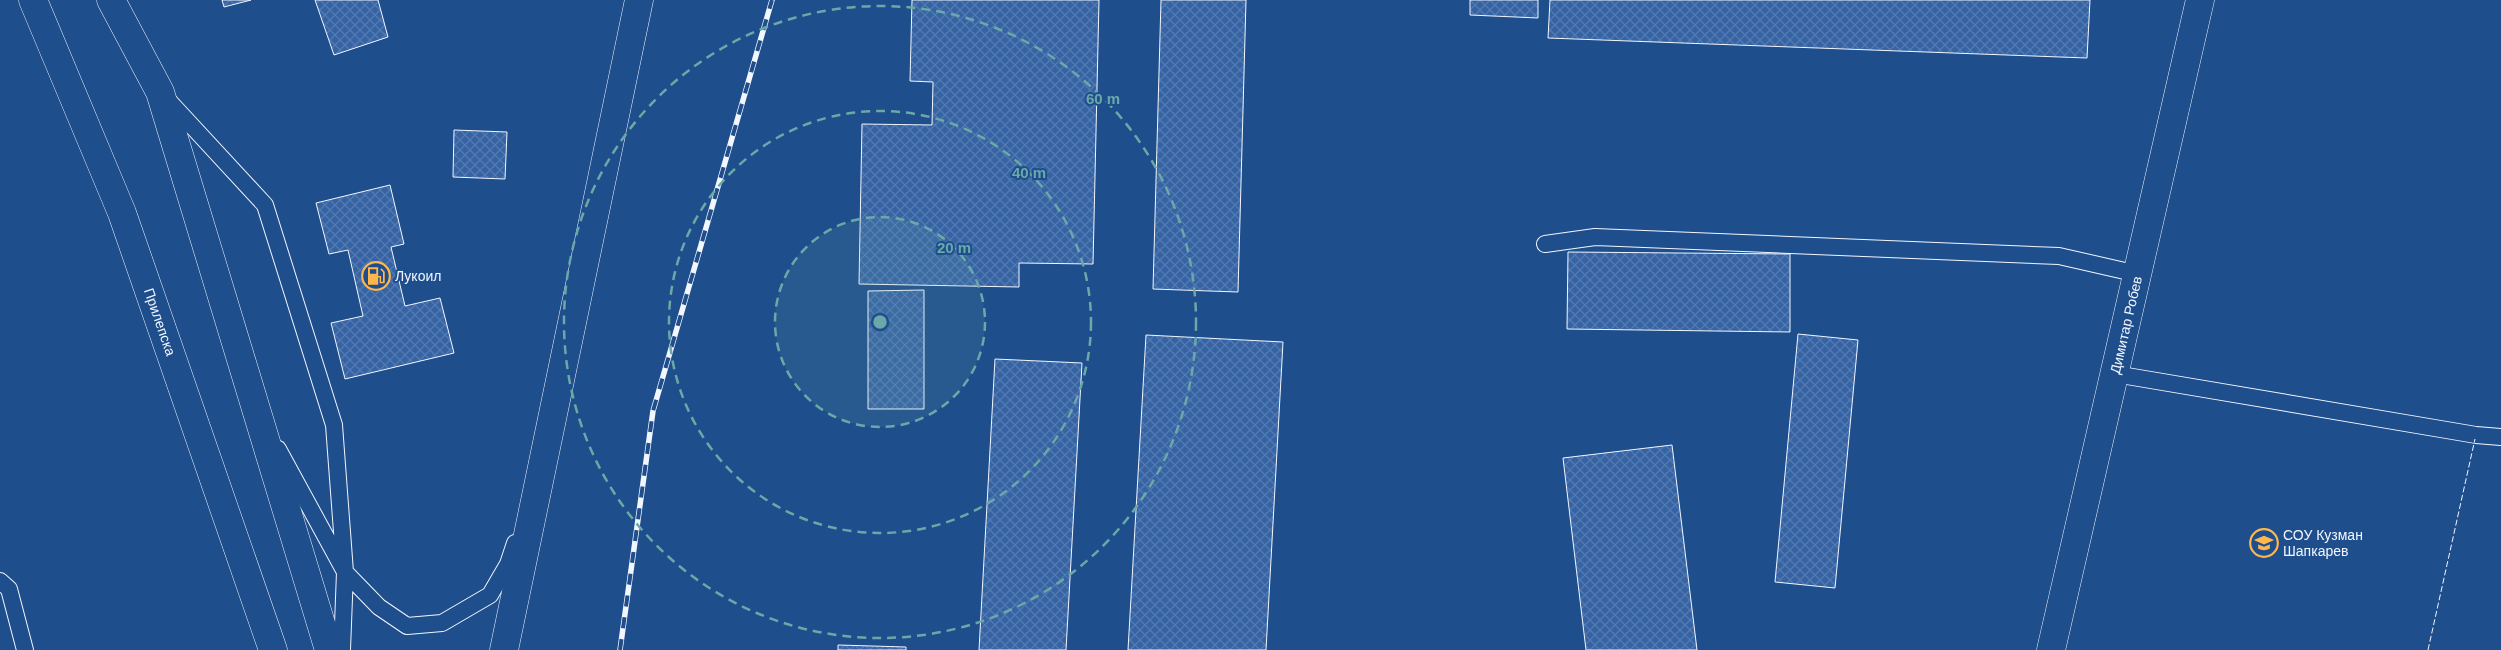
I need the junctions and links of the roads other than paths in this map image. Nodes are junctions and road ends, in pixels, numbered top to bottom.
1 (33, 0) edge
2 (111, 0) edge
3 (639, 0) edge
4 (2200, 0) edge
5 (160, 92) junction
6 (1545, 244) dead end
7 (2138, 274) junction
8 (2115, 374) junction
9 (254, 406) junction
10 (2501, 437) edge
11 (548, 438) junction
12 (345, 572) junction
13 (0, 581) edge
14 (25, 650) edge
15 (273, 650) edge
16 (329, 650) edge
17 (342, 650) edge
18 (504, 650) edge
19 (2051, 650) edge

1 - 15 main road, Прилепска
2 - 5 main road
3 - 11 main road
4 - 7 main road, Димитар Робев
5 - 9 main road
5 - 12 lane
6 - 7 lane
7 - 8 main road, Димитар Робев
8 - 10 lane
8 - 19 main road, Димитар Робев
9 - 12 lane
9 - 16 main road
11 - 12 lane
11 - 18 main road
12 - 17 lane
13 - 14 lane

